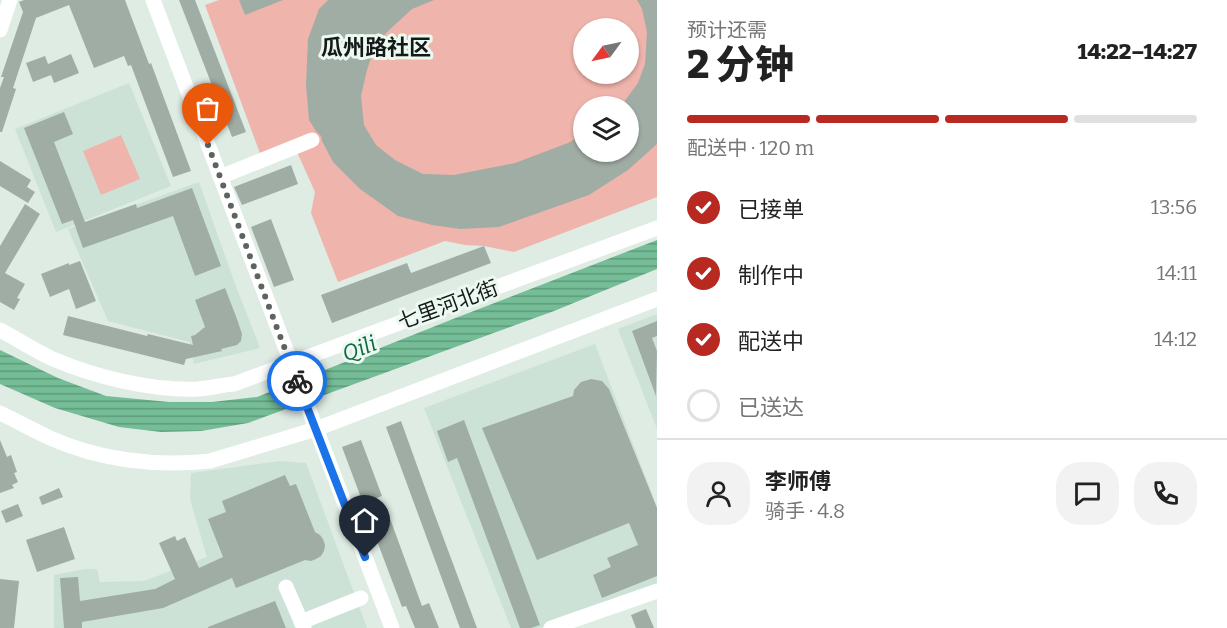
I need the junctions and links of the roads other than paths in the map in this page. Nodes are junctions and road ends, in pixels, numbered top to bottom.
1 (10, 0) edge
2 (153, 0) edge
3 (0, 30) edge
4 (312, 140) dead end
5 (220, 177) junction
6 (657, 228) edge
7 (657, 299) edge
8 (0, 330) edge
9 (294, 371) junction
10 (0, 413) edge
11 (316, 429) junction
12 (286, 586) dead end
13 (657, 591) edge
14 (361, 598) dead end
15 (302, 625) edge
16 (392, 628) edge
17 (552, 628) edge

1 - 3 street
2 - 5 street
4 - 5 street
5 - 9 street
6 - 9 street, 七里河北街
7 - 11 street
8 - 9 street, 七里河北街
9 - 11 street
10 - 11 street
11 - 16 street
12 - 15 street
13 - 17 street
14 - 15 street

